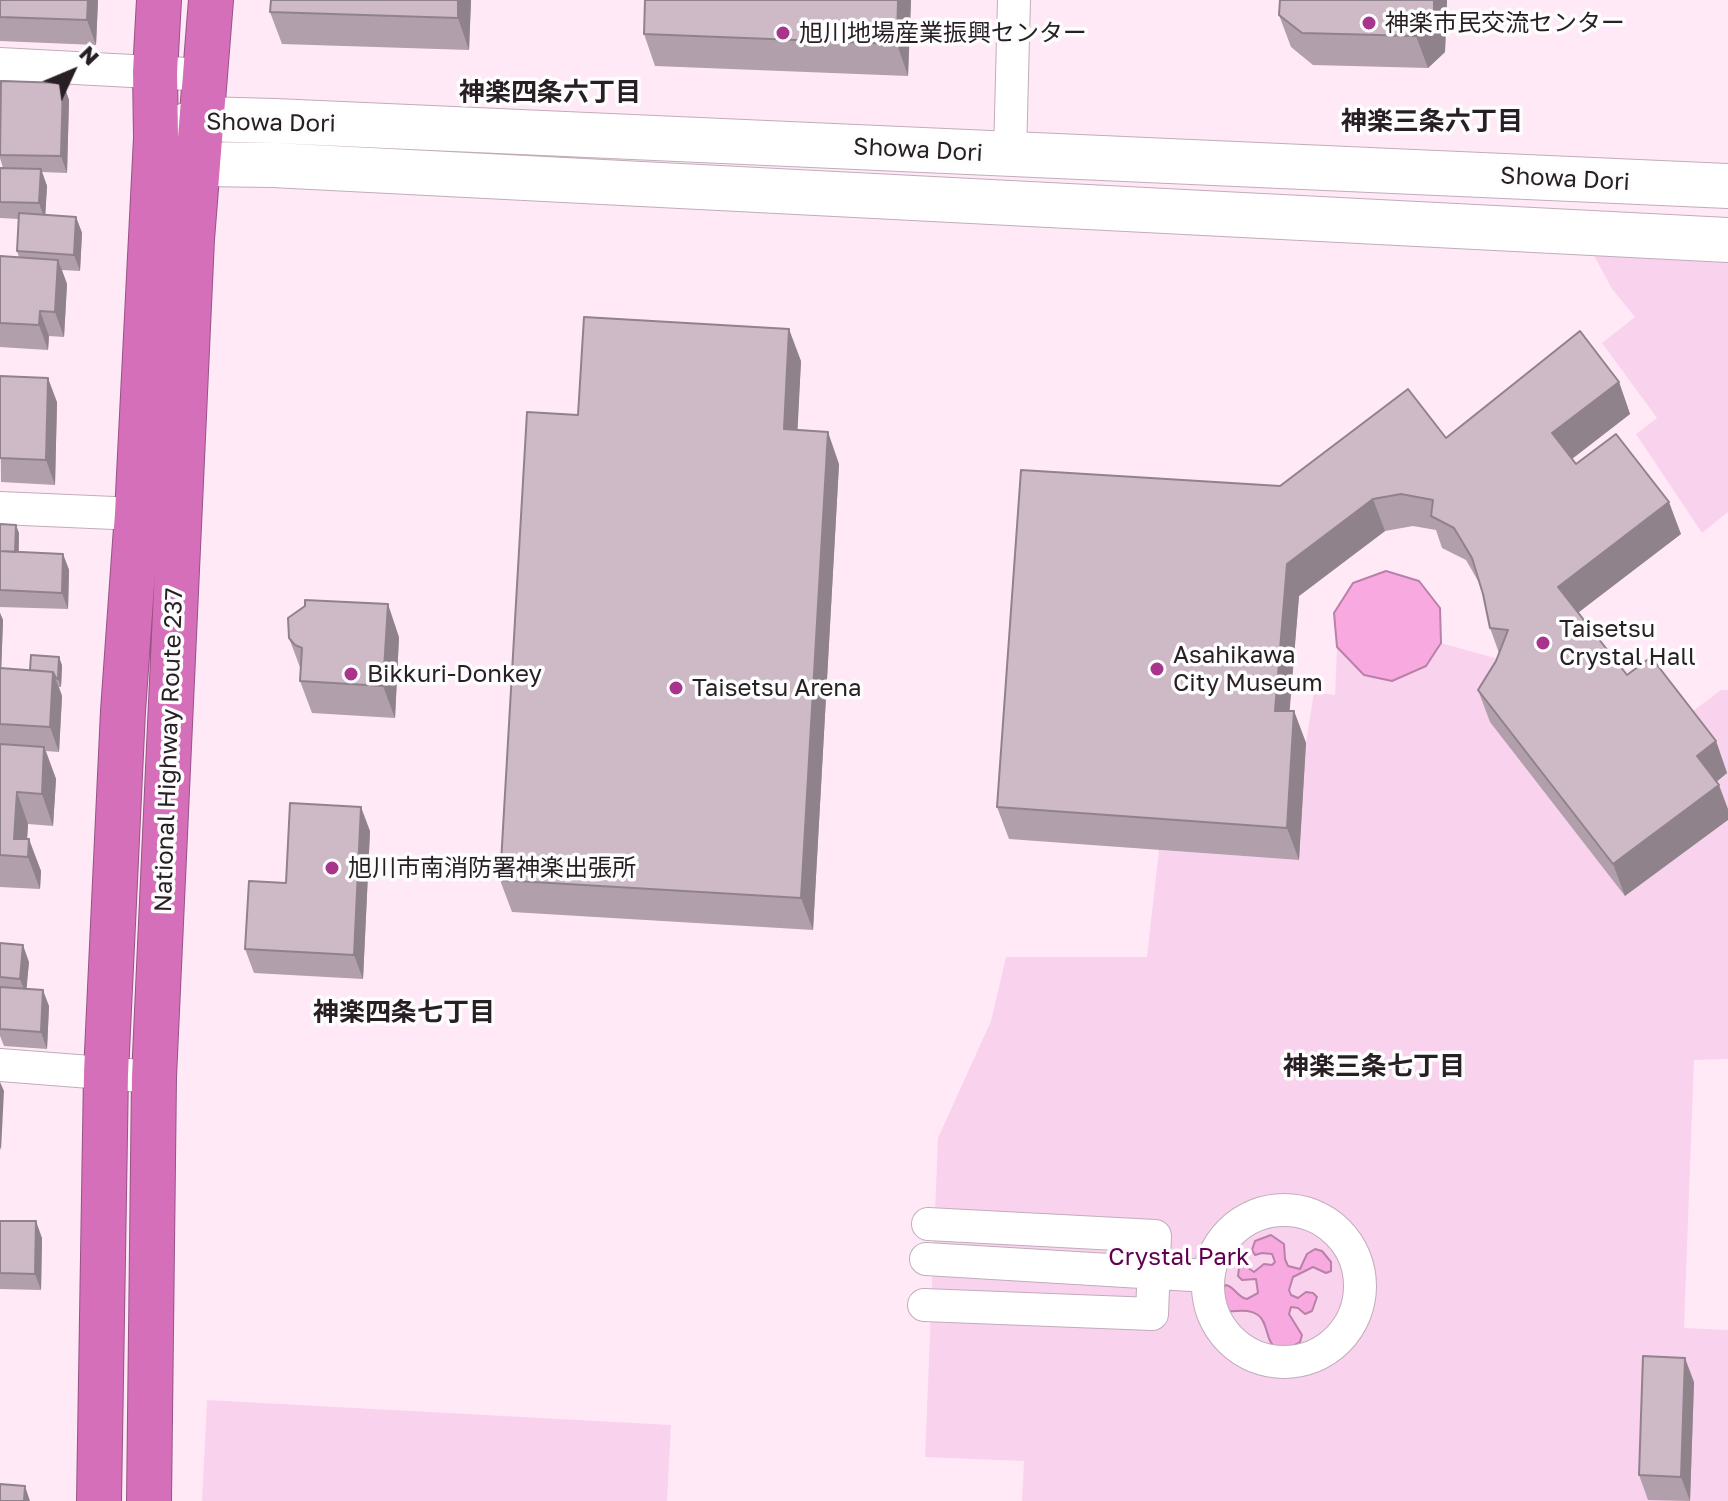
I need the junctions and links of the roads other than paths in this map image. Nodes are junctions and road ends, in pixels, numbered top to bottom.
1 (159, 0) edge
2 (211, 0) edge
3 (1014, 0) edge
4 (0, 64) edge
5 (155, 72) junction
6 (207, 75) junction
7 (201, 119) junction
8 (156, 138) junction
9 (1010, 154) junction
10 (199, 164) junction
11 (1728, 186) edge
12 (1728, 240) edge
13 (0, 508) edge
14 (137, 514) junction
15 (0, 1065) edge
16 (106, 1073) junction
17 (154, 1077) junction
18 (928, 1224) dead end
19 (926, 1259) dead end
20 (1208, 1276) junction
21 (924, 1305) dead end
22 (99, 1501) edge
23 (149, 1501) edge

1 - 5 highway, National Highway Route 237
2 - 6 highway, National Highway Route 237
3 - 9 street
4 - 5 street
5 - 6 street
5 - 8 highway, National Highway Route 237
6 - 7 highway, National Highway Route 237
7 - 8 street, Showa Dori
7 - 9 street, Showa Dori
7 - 10 highway, National Highway Route 237
8 - 10 street, Showa Dori
8 - 14 highway, National Highway Route 237
9 - 11 street, Showa Dori
10 - 12 street, Showa Dori
10 - 17 highway, National Highway Route 237
13 - 14 street
14 - 16 highway, National Highway Route 237
15 - 16 street
16 - 17 street
16 - 22 highway, National Highway Route 237
17 - 23 highway, National Highway Route 237
18 - 21 street
19 - 20 street
20 - 20 street

